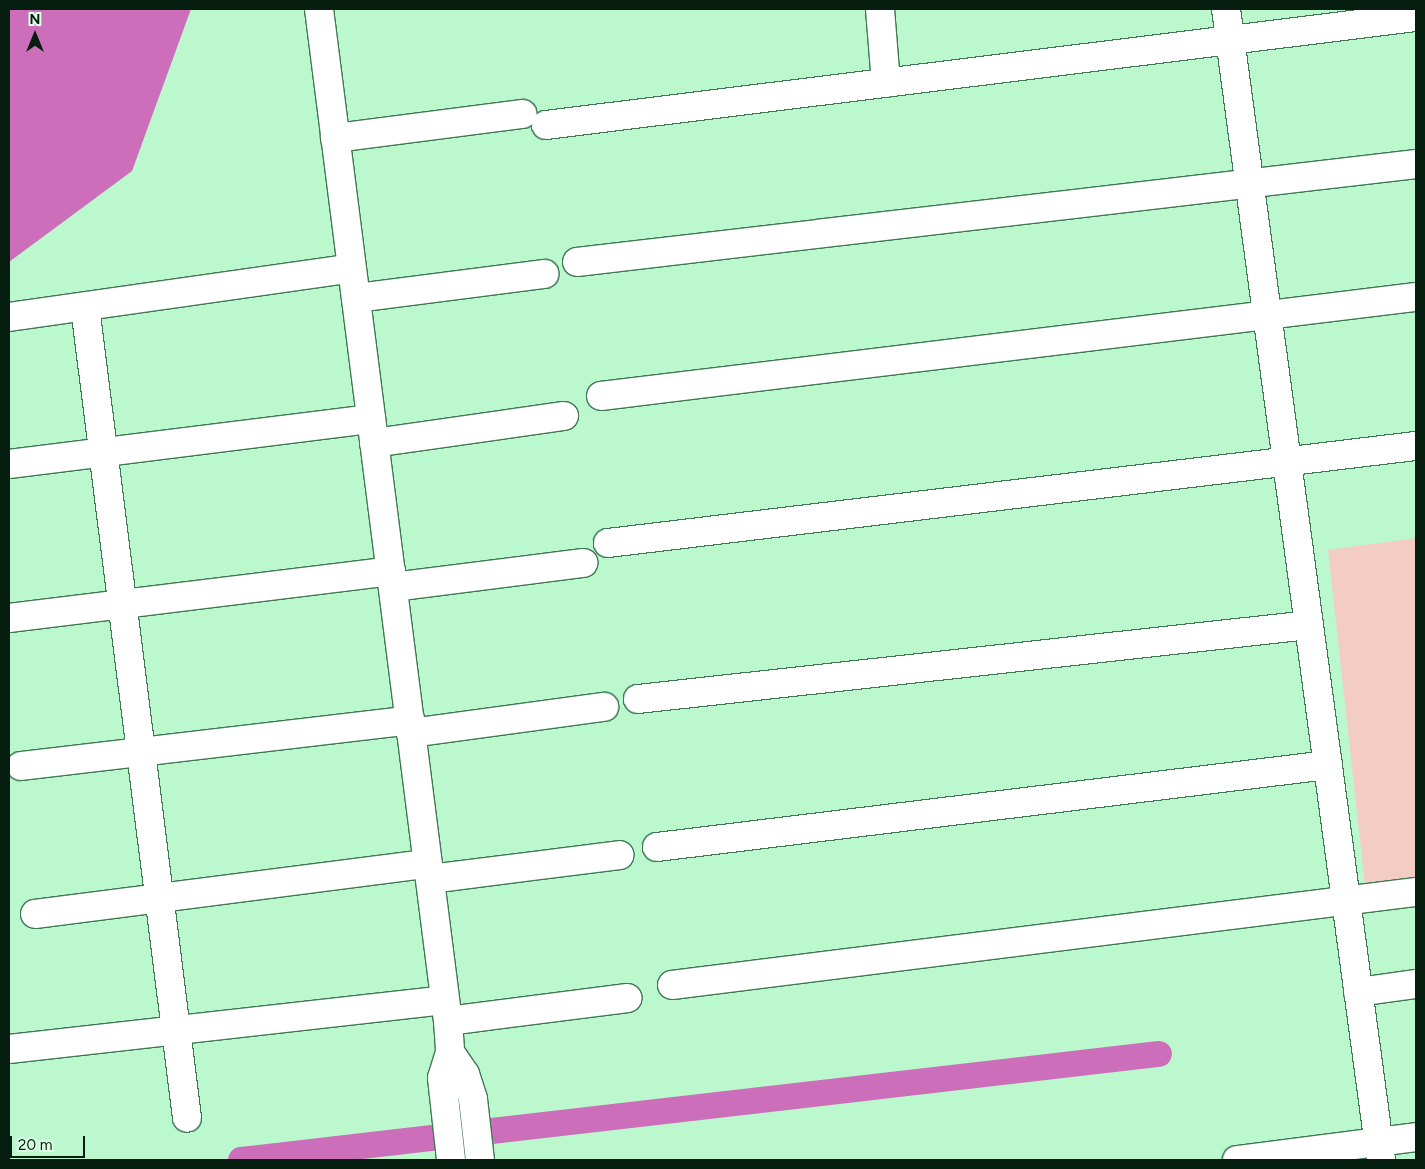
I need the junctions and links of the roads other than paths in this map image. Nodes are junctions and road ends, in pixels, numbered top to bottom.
1 (319, 9) edge
2 (880, 9) edge
3 (1226, 9) edge
4 (1416, 17) edge
5 (1230, 41) junction
6 (886, 83) junction
7 (522, 114) dead end
8 (546, 125) dead end
9 (335, 138) junction
10 (1416, 164) edge
11 (1250, 183) junction
12 (578, 262) dead end
13 (352, 268) junction
14 (544, 274) dead end
15 (1416, 297) edge
16 (356, 298) junction
17 (85, 307) junction
18 (1268, 315) junction
19 (9, 317) edge
20 (601, 396) dead end
21 (564, 416) dead end
22 (373, 431) junction
23 (1416, 446) edge
24 (103, 452) junction
25 (1287, 461) junction
26 (9, 464) edge
27 (608, 543) dead end
28 (583, 562) dead end
29 (392, 579) junction
30 (122, 604) junction
31 (9, 618) edge
32 (1309, 625) junction
33 (638, 699) dead end
34 (604, 707) dead end
35 (411, 726) junction
36 (141, 752) junction
37 (1328, 765) junction
38 (21, 766) dead end
39 (657, 847) dead end
40 (619, 855) dead end
41 (429, 872) junction
42 (1416, 892) edge
43 (159, 898) junction
44 (1346, 902) junction
45 (35, 914) dead end
46 (672, 984) dead end
47 (1416, 984) edge
48 (1358, 992) junction
49 (628, 998) dead end
50 (446, 1010) junction
51 (176, 1030) junction
52 (9, 1048) edge
53 (450, 1052) junction
54 (187, 1118) dead end
55 (1416, 1137) edge
56 (1380, 1151) edge
57 (451, 1160) edge
58 (480, 1160) edge
59 (1237, 1160) edge

1 - 9 street
2 - 6 street
3 - 5 street
4 - 5 street
5 - 6 street
5 - 11 street
6 - 8 street
7 - 9 street
9 - 13 street
10 - 11 street
11 - 12 street
11 - 18 street
13 - 16 street
13 - 17 street
14 - 16 street
15 - 18 street
16 - 22 street
17 - 19 street
17 - 24 street
18 - 20 street
18 - 25 street
21 - 22 street
22 - 24 street
22 - 29 street
23 - 25 street
24 - 26 street
24 - 30 street
25 - 27 street
25 - 32 street
28 - 29 street
29 - 30 street
29 - 35 street
30 - 31 street
30 - 36 street
32 - 33 street
32 - 37 street
34 - 35 street
35 - 36 street
35 - 41 street
36 - 38 street
36 - 43 street
37 - 39 street
37 - 44 street
40 - 41 street
41 - 43 street
41 - 50 street
42 - 44 street
43 - 45 street
43 - 51 street
44 - 46 street
44 - 48 street
47 - 48 street
48 - 56 street
49 - 50 street
50 - 51 street
50 - 53 street
51 - 52 street
51 - 54 street
53 - 57 street
53 - 58 street
55 - 56 street
56 - 59 street

